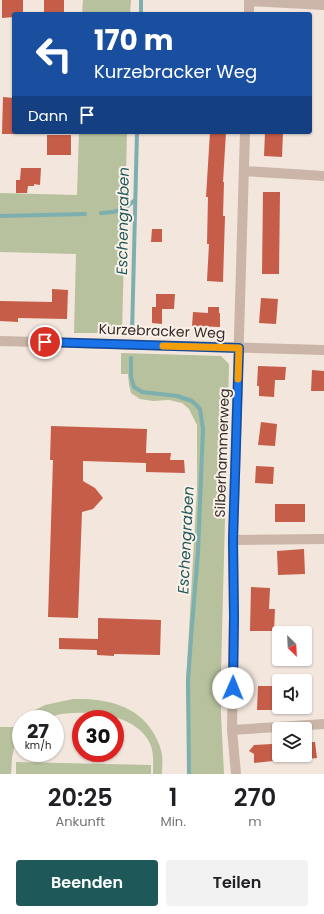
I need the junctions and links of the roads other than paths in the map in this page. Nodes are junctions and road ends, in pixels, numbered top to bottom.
1 (249, 0) edge
2 (324, 5) edge
3 (249, 12) edge
4 (245, 134) edge
5 (244, 171) junction
6 (324, 176) edge
7 (0, 341) edge
8 (239, 348) junction
9 (324, 350) edge
10 (324, 539) edge
11 (233, 540) junction
12 (324, 724) edge
13 (232, 730) junction
14 (236, 774) edge

1 - 2 street
1 - 3 street
4 - 5 street, Silberhammerweg
5 - 6 street
5 - 8 street, Silberhammerweg
7 - 8 street, Kurzebracker Weg
8 - 9 street, Kurzebracker Weg
8 - 11 street, Silberhammerweg
10 - 11 street
11 - 13 street, Silberhammerweg
12 - 13 street
13 - 14 street, Silberhammerweg

